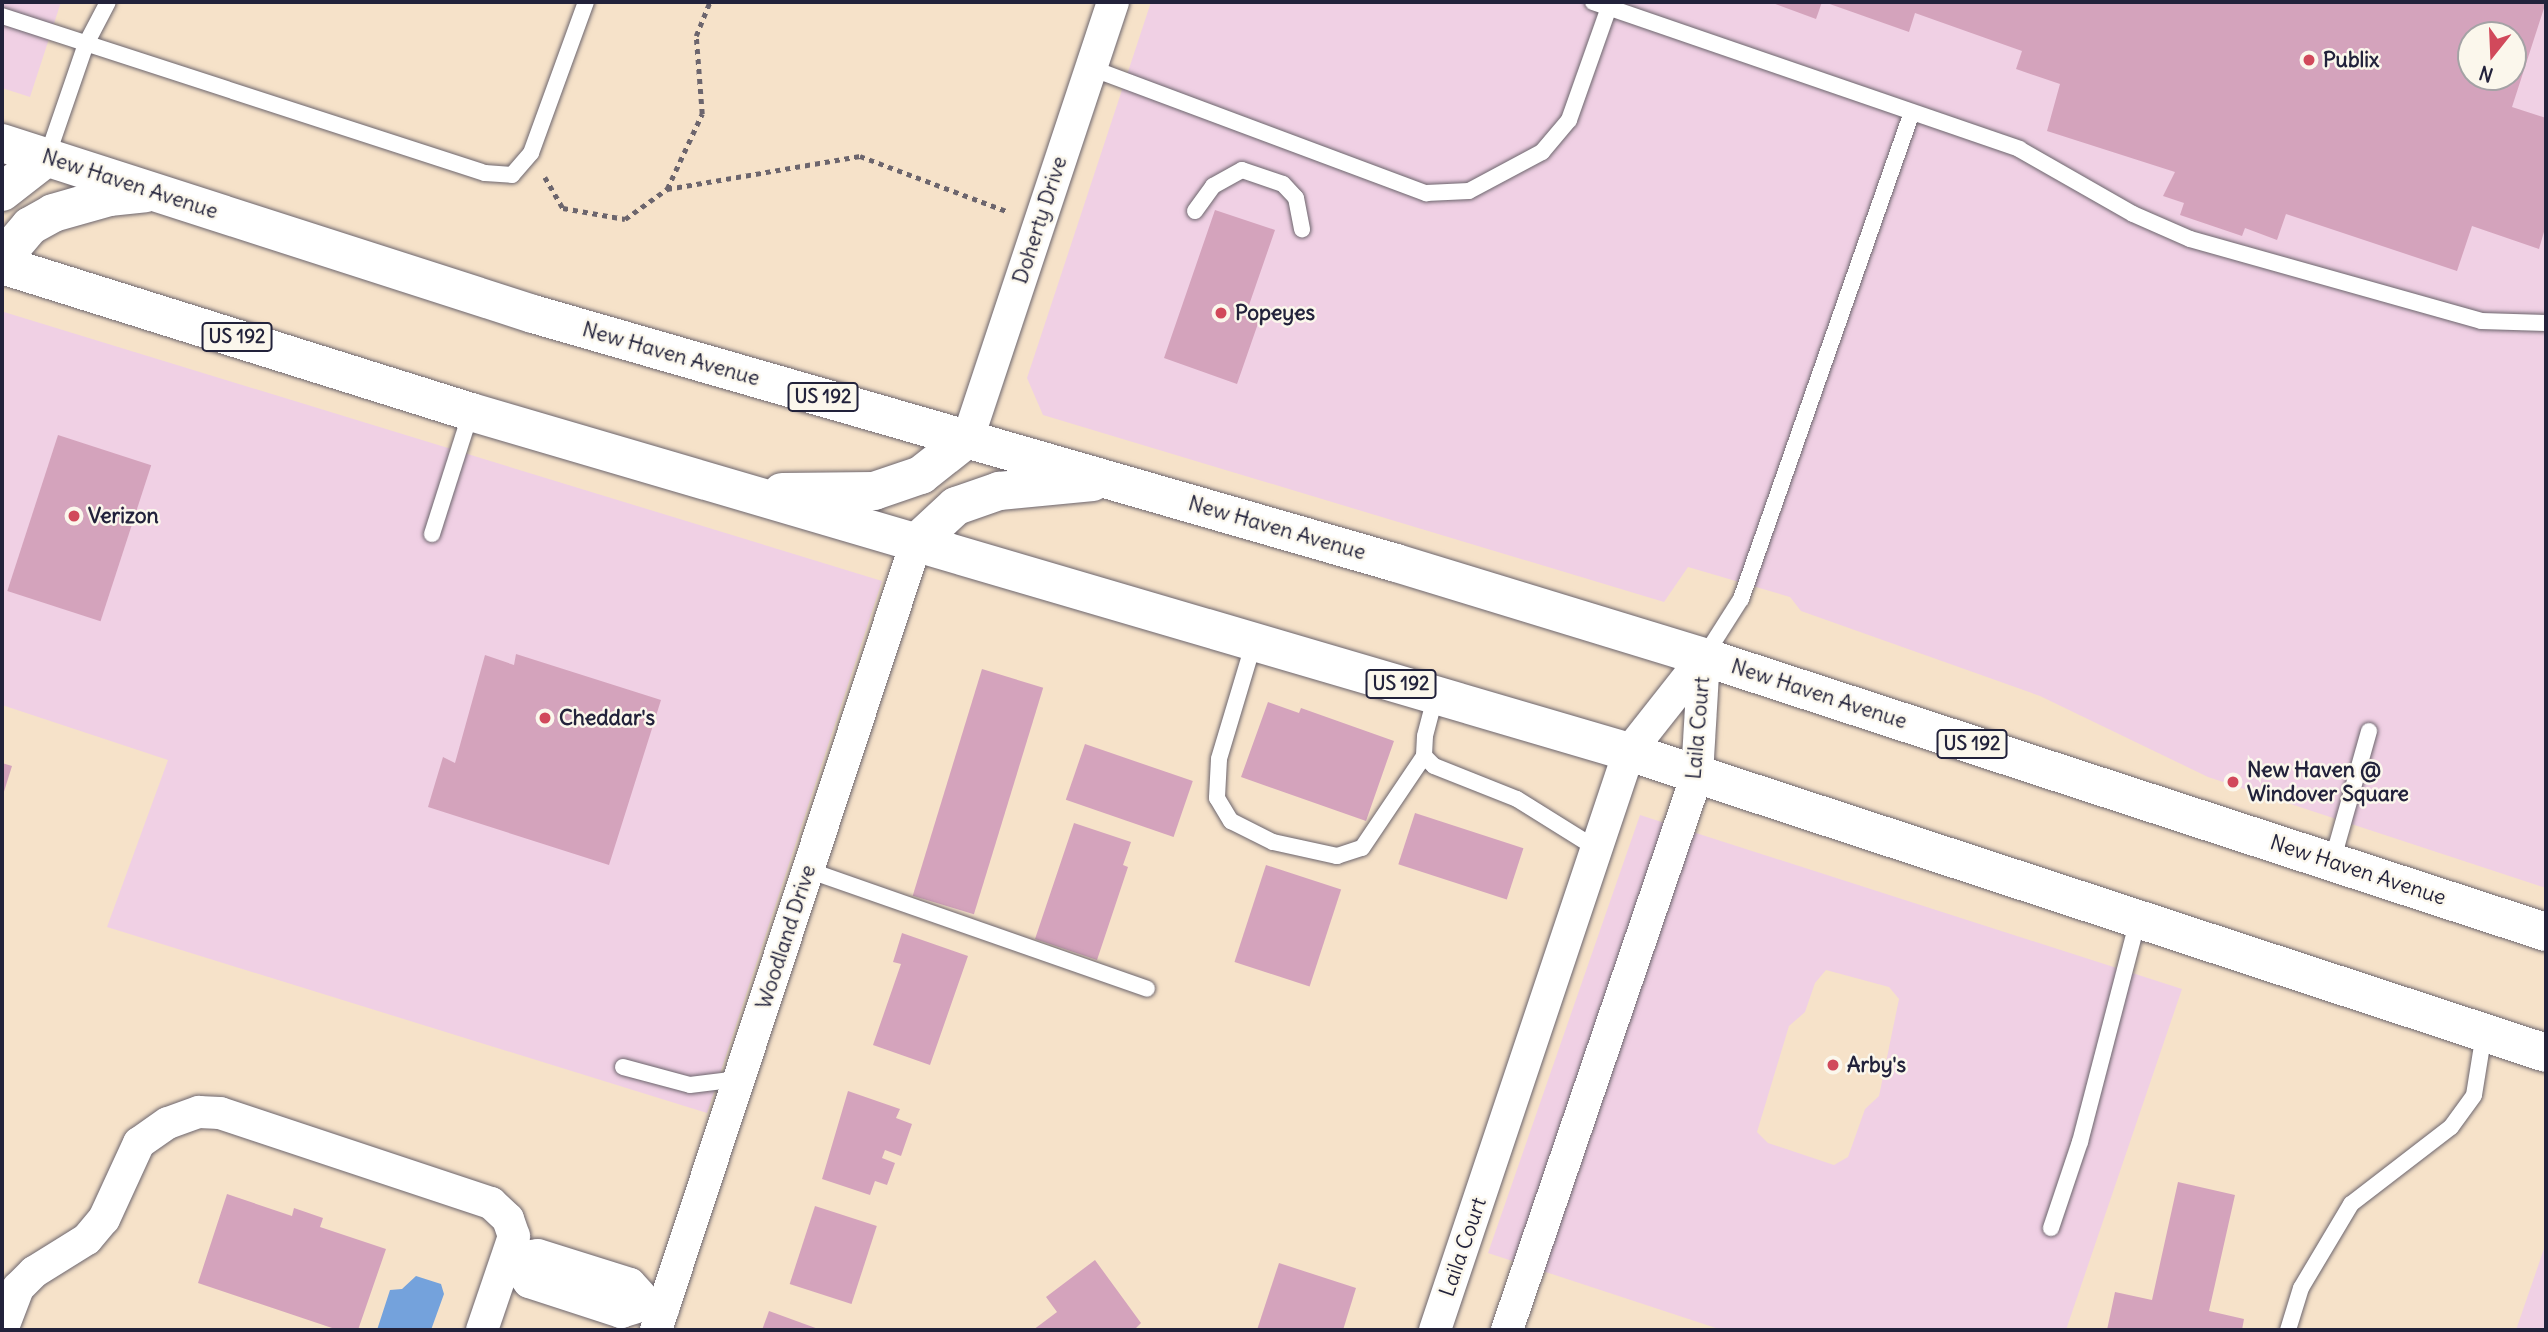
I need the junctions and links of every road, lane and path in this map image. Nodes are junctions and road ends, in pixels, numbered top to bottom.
1 (108, 2) edge
2 (586, 2) edge
3 (710, 2) edge
4 (1113, 2) edge
5 (1593, 2) edge
6 (1609, 7) junction
7 (2, 16) edge
8 (86, 44) junction
9 (1091, 68) junction
10 (1912, 112) junction
11 (2, 143) edge
12 (531, 153) junction
13 (47, 158) junction
14 (667, 189) junction
15 (2, 192) edge
16 (154, 192) junction
17 (1195, 211) dead end
18 (1039, 224) junction
19 (1303, 229) dead end
20 (2, 262) edge
21 (2546, 321) edge
22 (471, 412) junction
23 (968, 438) junction
24 (1113, 481) junction
25 (741, 492) junction
26 (432, 534) dead end
27 (916, 543) junction
28 (1255, 639) junction
29 (1704, 657) junction
30 (1436, 694) junction
31 (2369, 731) dead end
32 (1629, 752) junction
33 (1424, 756) junction
34 (1697, 775) junction
35 (1597, 849) junction
36 (2332, 862) junction
37 (808, 870) junction
38 (2138, 920) junction
39 (2546, 932) edge
40 (1147, 989) dead end
41 (2484, 1033) junction
42 (2546, 1053) edge
43 (623, 1067) dead end
44 (739, 1079) junction
45 (2050, 1228) dead end
46 (510, 1261) junction
47 (656, 1314) edge
48 (2, 1330) edge
49 (482, 1330) edge
50 (1435, 1330) edge
51 (1507, 1330) edge
52 (2288, 1330) edge

1 - 8 lane
2 - 12 lane
3 - 14 path
4 - 9 street, Doherty Drive
5 - 6 lane
6 - 9 lane
6 - 10 lane
7 - 8 lane
8 - 12 lane
8 - 13 lane
9 - 18 street, Doherty Drive
10 - 21 lane
10 - 29 lane
11 - 13 main road, New Haven Avenue / US 192
12 - 14 path
13 - 15 main road
13 - 16 main road, New Haven Avenue / US 192
14 - 18 path
16 - 20 main road
16 - 23 main road, New Haven Avenue / US 192
17 - 19 lane
18 - 23 street, Doherty Drive
20 - 22 main road, US 192
22 - 25 main road, US 192
22 - 26 lane
23 - 24 main road, New Haven Avenue / US 192
23 - 25 main road
24 - 27 main road
24 - 29 main road, New Haven Avenue / US 192
25 - 27 main road, US 192
27 - 28 main road, US 192
27 - 37 street, Woodland Drive
28 - 30 main road, US 192
28 - 33 lane
29 - 32 street, Laila Court
29 - 34 street, Laila Court
29 - 36 main road, New Haven Avenue / US 192
30 - 32 main road, US 192
30 - 33 lane
31 - 36 lane
32 - 34 main road, US 192
32 - 35 street, Laila Court
33 - 35 lane
34 - 38 main road, US 192
34 - 51 street, Laila Court
35 - 50 street, Laila Court
36 - 39 main road, New Haven Avenue / US 192
37 - 40 lane
37 - 44 street, Woodland Drive
38 - 41 main road, US 192
38 - 45 lane
41 - 42 main road, US 192
41 - 52 lane
43 - 44 lane
44 - 47 street, Woodland Drive
46 - 47 street
46 - 48 street
46 - 49 street

